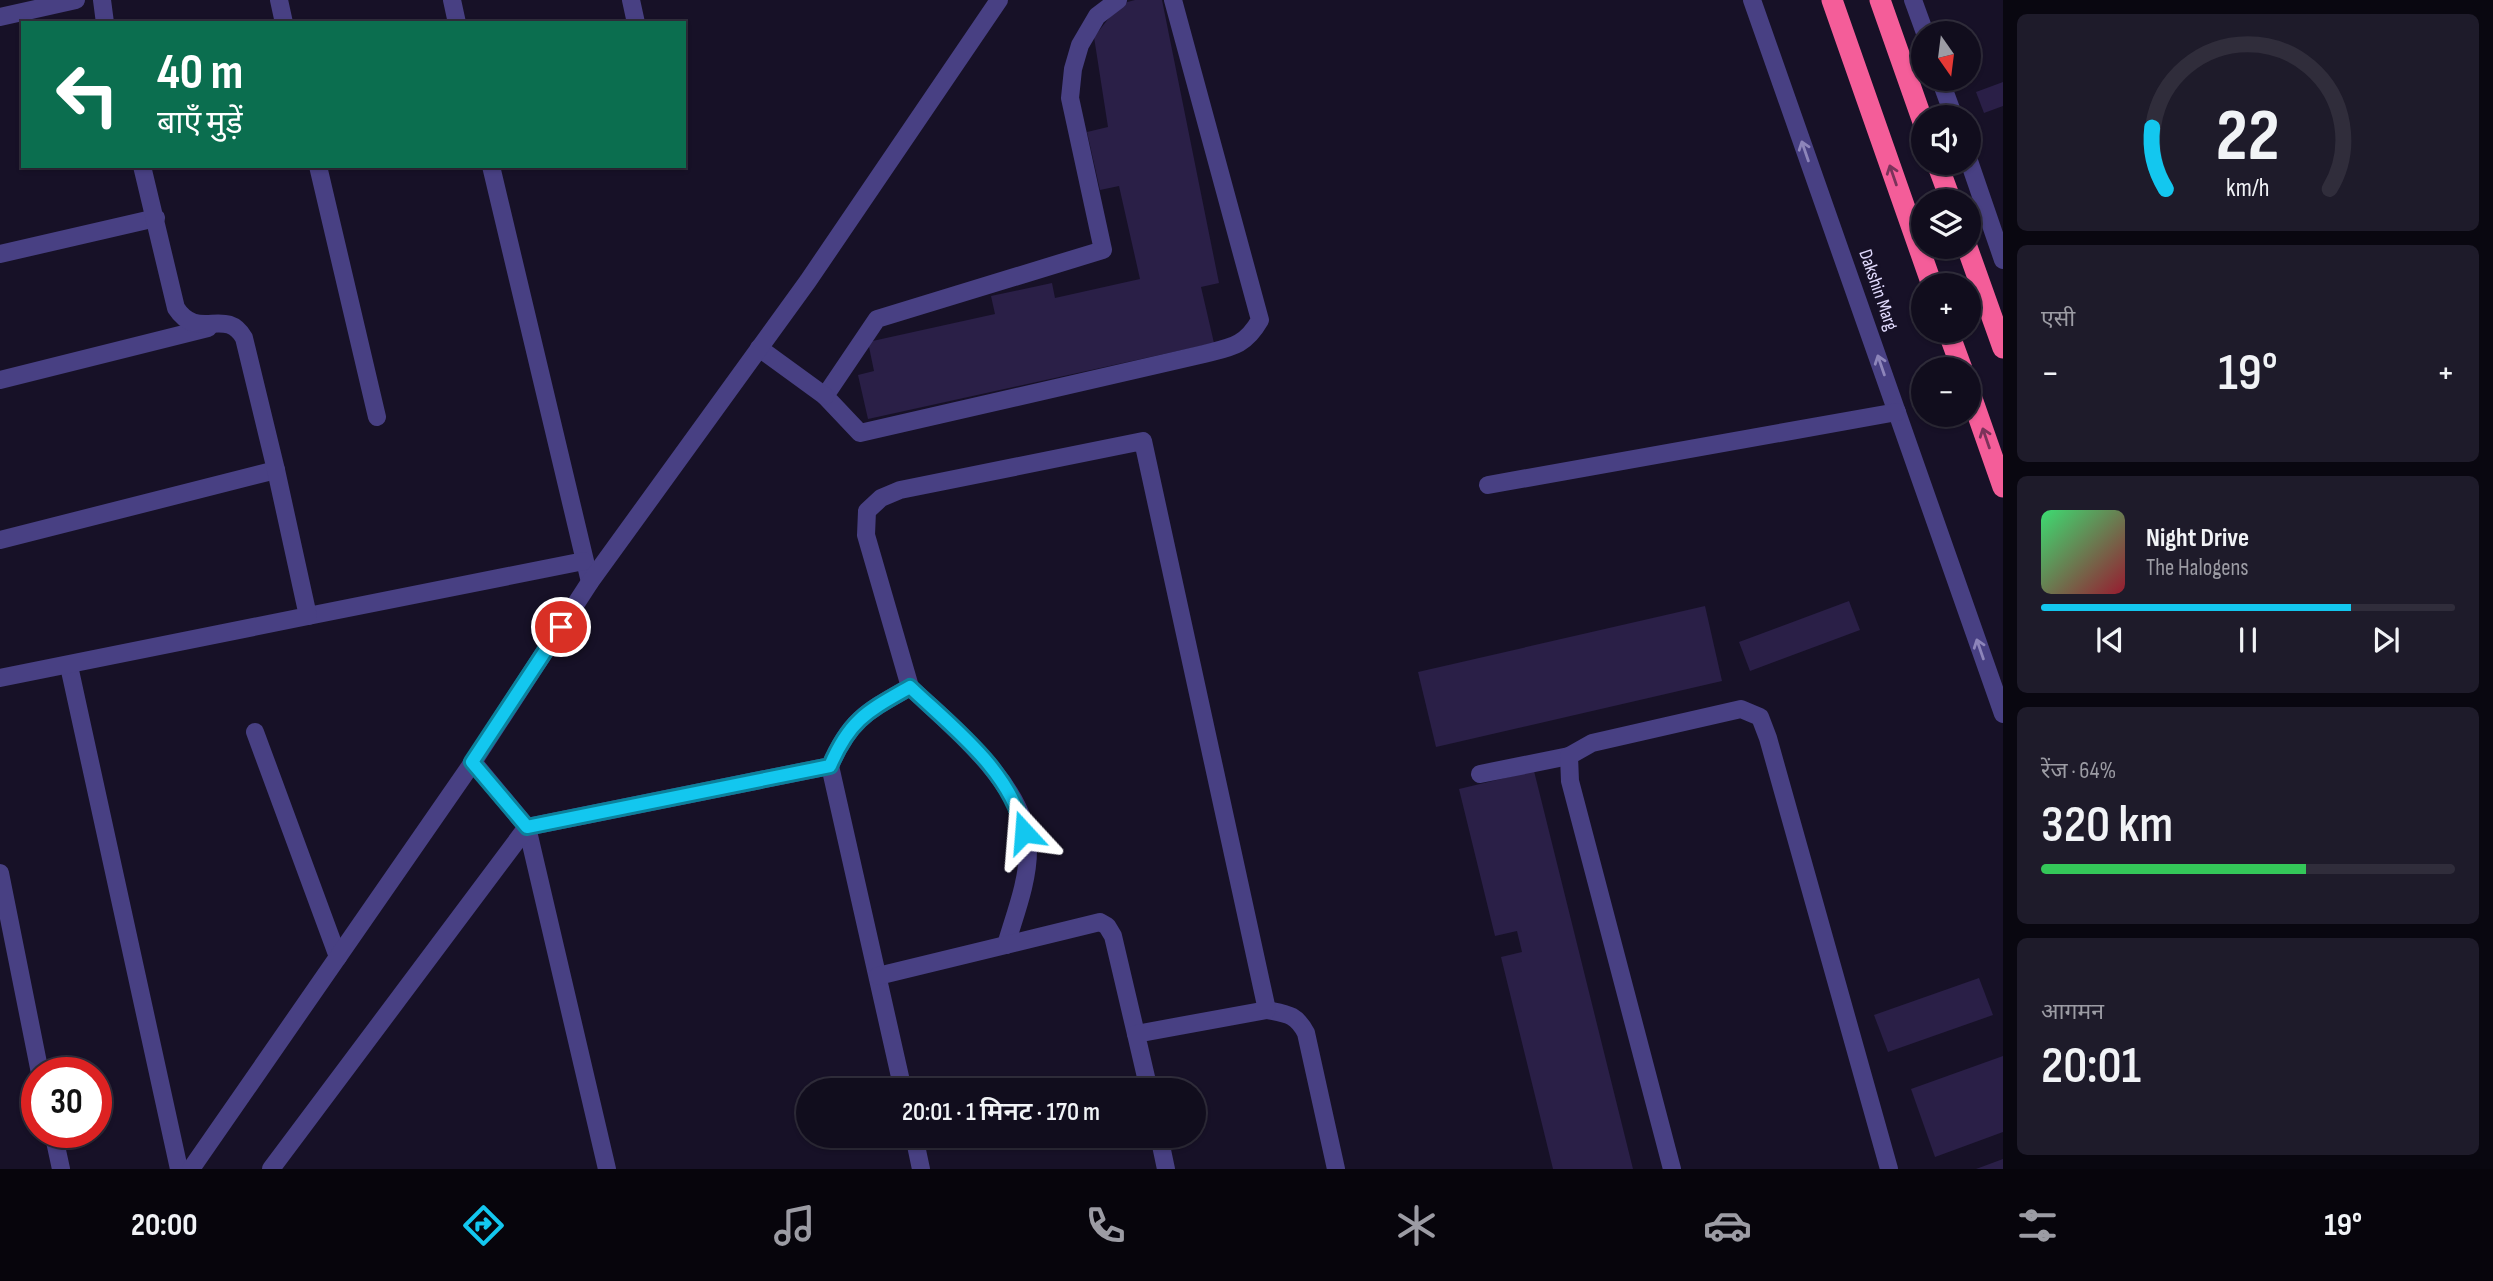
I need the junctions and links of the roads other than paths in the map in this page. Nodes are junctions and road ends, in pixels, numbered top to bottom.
1 (76, 0) edge
2 (102, 0) edge
3 (279, 0) edge
4 (452, 0) edge
5 (631, 0) edge
6 (999, 0) edge
7 (1118, 0) edge
8 (1173, 0) edge
9 (1752, 0) edge
10 (1832, 0) edge
11 (1880, 0) edge
12 (1913, 0) edge
13 (0, 18) edge
14 (105, 21) edge
15 (284, 21) edge
16 (457, 21) edge
17 (636, 21) edge
18 (1920, 21) edge
19 (1917, 105) edge
20 (143, 168) edge
21 (318, 168) edge
22 (491, 168) edge
23 (1974, 175) edge
24 (156, 218) junction
25 (0, 254) edge
26 (1971, 259) edge
27 (2003, 260) edge
28 (1928, 273) edge
29 (228, 323) junction
30 (759, 348) junction
31 (2003, 348) edge
32 (0, 380) edge
33 (825, 396) junction
34 (1897, 412) junction
35 (377, 417) dead end
36 (1981, 424) edge
37 (276, 470) junction
38 (1488, 485) dead end
39 (2003, 487) edge
40 (0, 540) edge
41 (584, 561) junction
42 (590, 582) junction
43 (308, 617) junction
44 (69, 666) junction
45 (0, 678) edge
46 (910, 687) junction
47 (2003, 714) edge
48 (255, 732) dead end
49 (1569, 756) junction
50 (472, 762) junction
51 (830, 766) junction
52 (1480, 774) dead end
53 (527, 827) junction
54 (0, 873) edge
55 (1006, 944) junction
56 (338, 957) junction
57 (877, 976) junction
58 (1267, 1010) junction
59 (1136, 1034) junction
60 (37, 1057) edge
61 (900, 1078) edge
62 (1146, 1078) edge
63 (56, 1148) edge
64 (917, 1148) edge
65 (1159, 1148) edge
66 (1160, 1168) edge
67 (61, 1169) edge
68 (179, 1169) edge
69 (191, 1169) edge
70 (271, 1169) edge
71 (607, 1169) edge
72 (921, 1169) edge
73 (1336, 1169) edge
74 (1672, 1169) edge
75 (1889, 1169) edge

1 - 13 street
2 - 14 street
3 - 15 street
4 - 16 street
5 - 17 street
6 - 30 street
7 - 33 street
8 - 33 street
34 -> 9 street, Dakshin Marg
28 -> 10 highway
11 - 19 highway
12 - 18 street
20 - 24 street
21 - 35 street
22 - 41 street
23 - 27 street
24 - 25 street
24 - 29 street
26 - 31 highway
29 - 32 street
29 - 37 street
30 - 33 street
30 - 42 street
34 - 38 street
47 -> 34 street, Dakshin Marg
39 -> 36 highway
37 - 40 street
37 - 43 street
41 - 42 street
41 - 43 street
42 - 50 street
43 - 44 street
44 - 45 street
44 - 68 street
46 - 51 street
46 - 55 street
46 - 58 street
48 - 56 street
49 - 52 street
49 - 74 street
49 - 75 street
50 - 53 street
50 - 56 street
51 - 53 street
51 - 57 street
53 - 70 street
53 - 71 street
54 - 60 street
55 - 57 street
55 - 59 street
56 - 69 street
57 - 61 street
58 - 59 street
58 - 73 street
59 - 62 street
63 - 67 street
64 - 72 street
65 - 66 street

